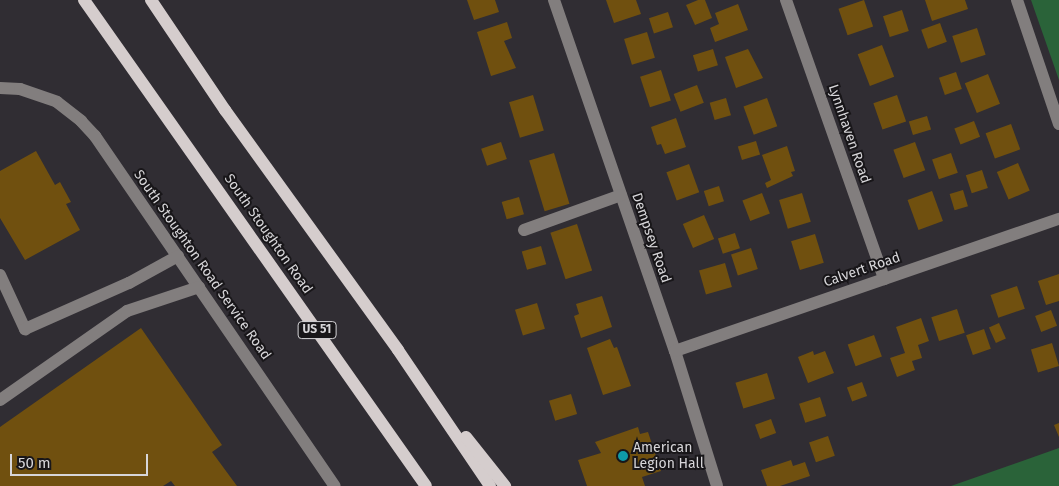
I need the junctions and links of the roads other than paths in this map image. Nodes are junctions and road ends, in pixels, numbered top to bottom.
1 (152, 0) edge
2 (554, 0) edge
3 (786, 0) edge
4 (1017, 0) edge
5 (91, 2) edge
6 (0, 88) edge
7 (1059, 124) edge
8 (621, 195) junction
9 (1059, 219) edge
10 (524, 230) dead end
11 (178, 256) junction
12 (0, 275) edge
13 (884, 279) junction
14 (200, 287) junction
15 (398, 350) junction
16 (675, 350) junction
17 (0, 400) edge
18 (331, 485) edge
19 (426, 486) edge
20 (490, 486) edge
21 (505, 486) edge
22 (717, 486) edge

1 - 15 main road
2 - 8 street, Dempsey Road
3 - 13 street, Lynnhaven Road
4 - 7 street
5 - 19 main road, South Stoughton Road / US 51
6 - 11 street, South Stoughton Road Service Road
8 - 10 street
8 - 16 street, Dempsey Road
9 - 13 street, Calvert Road
11 - 12 street
11 - 14 street, South Stoughton Road Service Road
13 - 16 street, Calvert Road
14 - 17 street
14 - 18 street, South Stoughton Road Service Road
15 - 20 main road
15 - 21 main road
16 - 22 street, Dempsey Road

